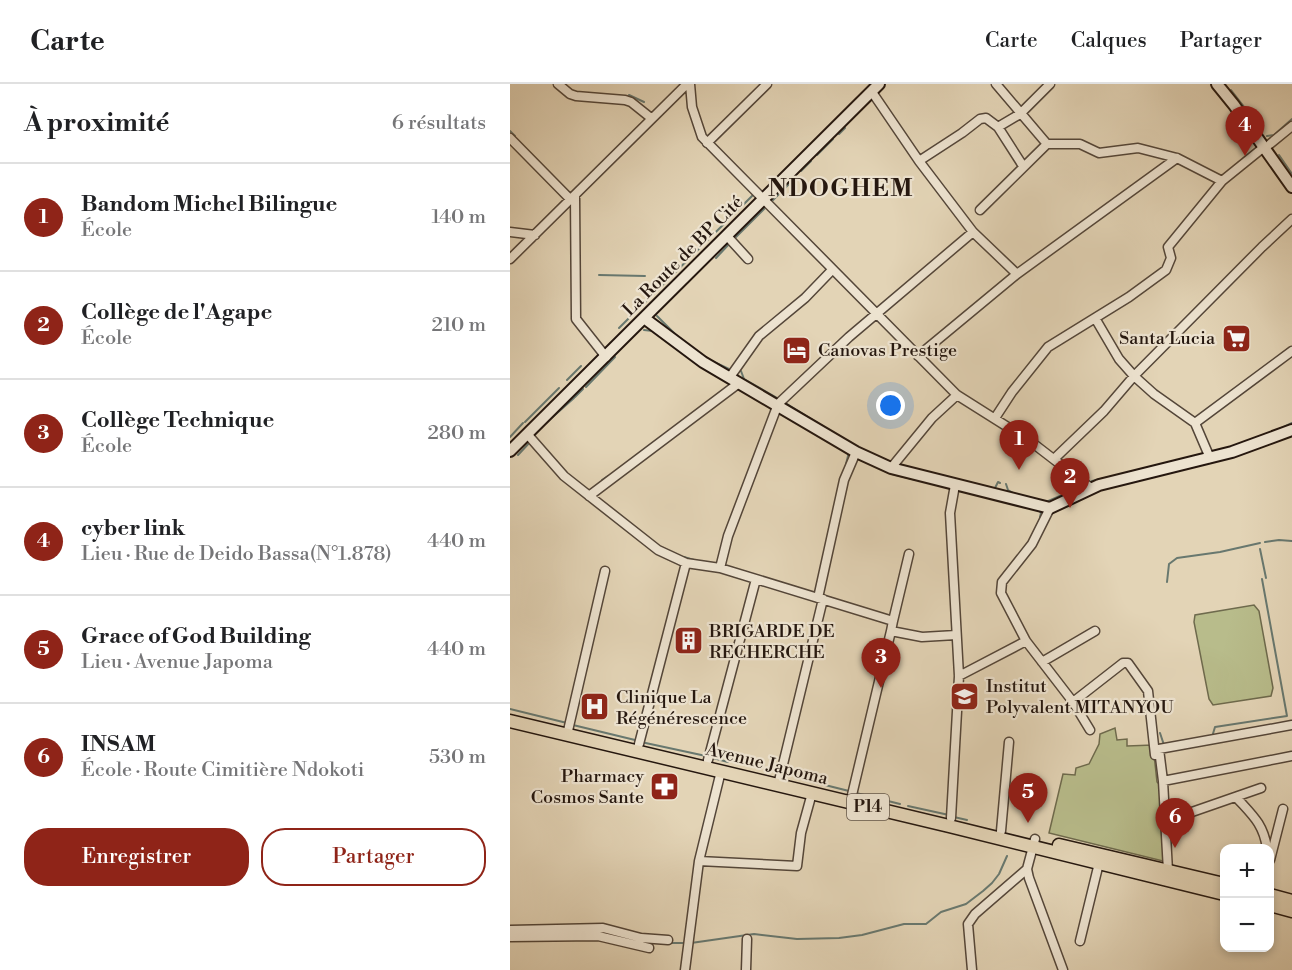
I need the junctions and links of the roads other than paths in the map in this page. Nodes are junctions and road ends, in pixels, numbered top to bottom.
1 (558, 84) edge
2 (688, 84) edge
3 (767, 84) edge
4 (996, 84) edge
5 (1050, 84) edge
6 (1217, 84) edge
7 (1224, 84) edge
8 (876, 88) edge
9 (1020, 114) junction
10 (651, 118) junction
11 (1292, 126) edge
12 (998, 127) junction
13 (510, 138) edge
14 (707, 143) junction
15 (1047, 144) junction
16 (1267, 145) junction
17 (1177, 158) junction
18 (919, 161) junction
19 (1023, 166) junction
20 (1292, 176) edge
21 (1222, 182) junction
22 (1292, 187) edge
23 (573, 198) junction
24 (764, 199) junction
25 (980, 210) dead end
26 (1292, 219) edge
27 (510, 232) edge
28 (973, 232) junction
29 (534, 235) junction
30 (727, 236) junction
31 (510, 259) edge
32 (748, 259) dead end
33 (832, 270) junction
34 (1017, 274) junction
35 (877, 315) junction
36 (644, 318) junction
37 (1095, 318) junction
38 (1292, 351) edge
39 (918, 356) junction
40 (606, 357) junction
41 (1134, 375) junction
42 (734, 380) junction
43 (957, 395) junction
44 (778, 404) junction
45 (995, 418) junction
46 (1195, 423) junction
47 (1292, 430) edge
48 (528, 435) junction
49 (510, 451) edge
50 (856, 452) junction
51 (1210, 458) junction
52 (1054, 459) junction
53 (891, 468) junction
54 (955, 485) junction
55 (1090, 488) junction
56 (589, 496) junction
57 (1050, 508) junction
58 (909, 554) dead end
59 (686, 563) junction
60 (720, 568) junction
61 (605, 571) dead end
62 (756, 579) junction
63 (821, 599) junction
64 (893, 621) junction
65 (891, 631) junction
66 (1095, 631) dead end
67 (956, 635) junction
68 (1026, 641) junction
69 (1042, 662) junction
70 (959, 676) junction
71 (1073, 702) junction
72 (510, 713) edge
73 (510, 721) edge
74 (1292, 725) edge
75 (1090, 730) dead end
76 (568, 731) junction
77 (1009, 742) dead end
78 (639, 744) junction
79 (1292, 756) edge
80 (708, 760) junction
81 (721, 771) junction
82 (779, 781) junction
83 (1164, 785) junction
84 (1261, 788) dead end
85 (812, 793) junction
86 (852, 795) junction
87 (1236, 797) junction
88 (1283, 809) dead end
89 (951, 818) junction
90 (1166, 821) junction
91 (1001, 831) junction
92 (1034, 843) junction
93 (1266, 844) edge
94 (1273, 844) edge
95 (699, 861) junction
96 (1099, 863) junction
97 (1027, 869) junction
98 (1168, 871) junction
99 (1220, 883) edge
100 (1220, 893) edge
101 (1274, 896) edge
102 (1292, 901) edge
103 (1274, 906) edge
104 (1292, 911) edge
105 (510, 930) edge
106 (510, 937) edge
107 (747, 939) dead end
108 (668, 940) dead end
109 (1080, 941) dead end
110 (650, 948) dead end
111 (685, 970) edge
112 (746, 970) edge
113 (972, 970) edge
114 (1063, 970) edge

1 - 10 street
2 - 10 street
2 - 14 street
3 - 14 street
4 - 9 street
5 - 9 street
6 - 16 street
7 - 16 street
8 - 18 street
8 - 24 street, La Route de BP Cité
9 - 12 street
9 - 15 street
10 - 23 street
11 - 16 street
12 - 18 street
12 - 19 street
13 - 23 street
14 - 24 street
15 - 17 street
15 - 19 street
16 - 20 street
16 - 21 street
16 - 22 street
17 - 21 street
17 - 34 street
18 - 28 street
19 - 25 street
21 - 37 street
23 - 29 street
23 - 40 street
24 - 30 street, La Route de BP Cité
24 - 33 street
26 - 41 street
27 - 29 street
28 - 34 street
28 - 35 street
29 - 31 street
30 - 32 street
30 - 36 street, La Route de BP Cité
33 - 35 street
33 - 42 street
34 - 39 street
35 - 39 street
35 - 44 street
36 - 40 street, La Route de BP Cité
36 - 42 street
37 - 41 street
37 - 45 street
38 - 46 street
39 - 43 street
40 - 48 street, La Route de BP Cité
41 - 46 street
41 - 52 street
42 - 44 street
42 - 56 street
43 - 45 street
43 - 53 street
44 - 50 street
44 - 60 street
45 - 52 street
46 - 51 street
47 - 51 street
48 - 49 street, La Route de BP Cité
48 - 56 street
50 - 53 street
50 - 63 street
51 - 55 street
52 - 55 street
53 - 54 street
54 - 57 street
54 - 67 street
55 - 57 street
56 - 59 street
57 - 68 street
58 - 64 street
59 - 60 street
59 - 78 street
60 - 62 street
61 - 76 street
62 - 63 street
62 - 80 street
63 - 64 street
63 - 82 street
64 - 65 street
65 - 67 street
65 - 86 street
66 - 69 street
67 - 70 street
68 - 69 street
68 - 70 street
69 - 71 street
70 - 89 street
71 - 75 street
71 - 83 street
72 - 76 main road, Avenue Japoma / P14
73 - 76 main road, Avenue Japoma / P14
74 - 83 street
76 - 78 main road, Avenue Japoma / P14
76 - 81 main road, Avenue Japoma / P14
77 - 91 street
78 - 80 main road, Avenue Japoma / P14
79 - 83 street
80 - 82 main road, Avenue Japoma / P14
81 - 82 main road, Avenue Japoma / P14
81 - 95 street
82 - 85 main road, Avenue Japoma / P14
82 - 86 main road, Avenue Japoma / P14
83 - 90 street
84 - 87 street
85 - 92 main road, Avenue Japoma / P14
85 - 95 street
86 - 89 main road, Avenue Japoma / P14
87 - 90 street
87 - 93 street
88 - 94 street
89 - 91 main road, Avenue Japoma / P14
90 - 98 street
91 - 92 main road, Avenue Japoma / P14
92 - 96 main road, Avenue Japoma / P14
92 - 97 street
92 - 98 main road, Avenue Japoma / P14
95 - 111 street
96 - 100 main road, Avenue Japoma / P14
96 - 109 street
97 - 113 street
97 - 114 street
98 - 99 main road, Avenue Japoma / P14
101 - 102 main road
103 - 104 main road
105 - 108 street
106 - 110 street
107 - 112 street

